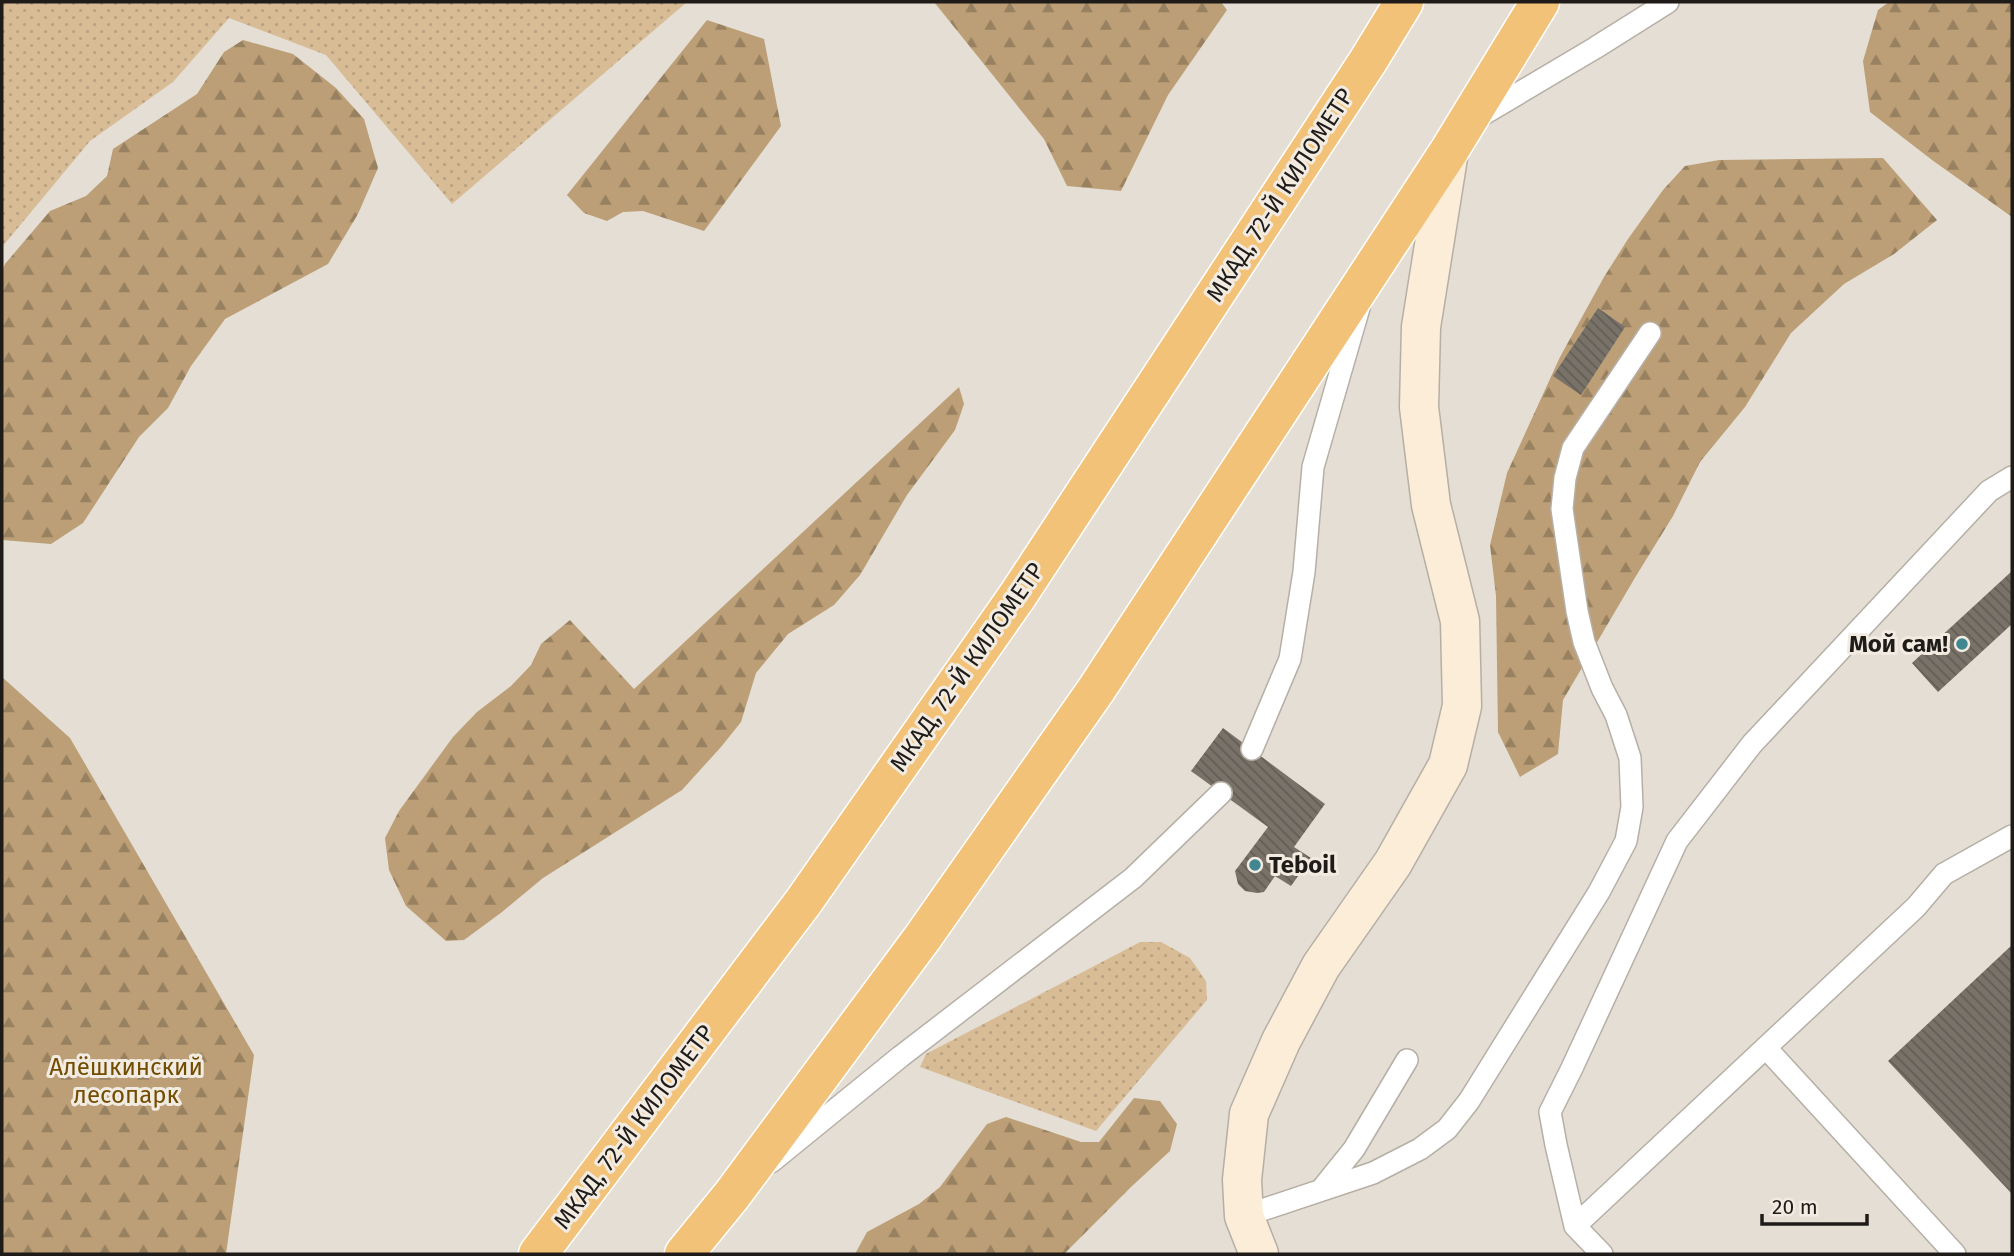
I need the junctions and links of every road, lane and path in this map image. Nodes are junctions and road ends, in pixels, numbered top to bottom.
1 (1404, 2) edge
2 (1540, 2) edge
3 (1668, 2) edge
4 (1458, 138) junction
5 (1367, 278) junction
6 (1650, 333) dead end
7 (2012, 477) edge
8 (1252, 749) dead end
9 (1221, 793) dead end
10 (2012, 836) edge
11 (1766, 1048) junction
12 (1407, 1060) dead end
13 (1321, 1190) junction
14 (732, 1195) junction
15 (1244, 1216) junction
16 (1575, 1226) junction
17 (538, 1254) edge
18 (684, 1254) edge
19 (1259, 1254) edge
20 (1602, 1254) edge
21 (1955, 1254) edge

1 - 17 highway, МКАД, 72-Й КИЛОМЕТР
2 - 4 highway
3 - 4 lane
4 - 5 highway
4 - 15 street
5 - 8 lane
5 - 14 highway
6 - 13 lane
7 - 16 lane
9 - 14 lane
10 - 11 lane
11 - 16 lane
11 - 21 lane
12 - 13 lane
13 - 15 lane
14 - 18 highway
15 - 19 street
16 - 20 lane

